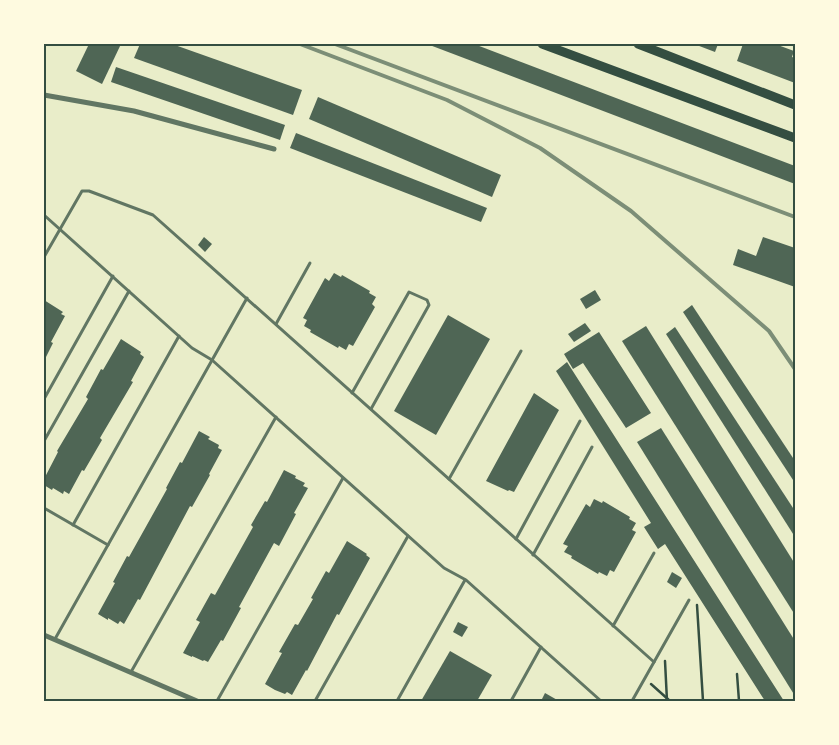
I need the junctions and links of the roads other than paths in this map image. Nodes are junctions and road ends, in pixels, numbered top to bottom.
1 (542, 44) edge
2 (638, 44) edge
3 (44, 95) edge
4 (795, 105) edge
5 (795, 138) edge
6 (274, 149) dead end
7 (44, 215) edge
8 (60, 229) junction
9 (44, 257) edge
10 (310, 263) dead end
11 (113, 276) junction
12 (128, 291) junction
13 (248, 298) junction
14 (276, 324) junction
15 (179, 336) junction
16 (521, 351) dead end
17 (212, 360) junction
18 (352, 392) junction
19 (44, 399) edge
20 (371, 409) junction
21 (276, 417) junction
22 (580, 421) dead end
23 (44, 441) edge
24 (592, 447) dead end
25 (343, 477) junction
26 (449, 479) junction
27 (44, 508) edge
28 (73, 525) junction
29 (408, 536) junction
30 (516, 539) junction
31 (108, 545) junction
32 (654, 553) dead end
33 (533, 554) junction
34 (466, 580) junction
35 (689, 600) road end
36 (613, 626) junction
37 (44, 635) edge
38 (55, 640) junction
39 (541, 647) junction
40 (654, 662) junction
41 (131, 673) junction
42 (196, 701) edge
43 (216, 701) edge
44 (315, 701) edge
45 (397, 701) edge
46 (511, 701) edge
47 (601, 701) edge
48 (632, 701) edge

1 - 5 main road
2 - 4 main road
3 - 6 street
7 - 8 lane
8 - 9 lane
8 - 11 lane
8 - 13 lane
10 - 14 lane
11 - 12 lane
11 - 19 lane
12 - 15 lane
12 - 23 lane
13 - 14 lane
13 - 17 lane
14 - 18 lane
15 - 17 lane
15 - 28 lane
16 - 26 lane
17 - 21 lane
17 - 31 lane
18 - 20 lane
18 - 20 lane
20 - 26 lane
21 - 25 lane
21 - 41 lane
22 - 30 lane
24 - 33 lane
25 - 29 lane
25 - 43 lane
26 - 30 lane
27 - 28 lane
28 - 31 lane
29 - 34 lane
29 - 44 lane
30 - 33 lane
31 - 38 lane
32 - 36 lane
33 - 36 lane
34 - 39 lane
34 - 45 lane
35 - 40 lane
36 - 40 lane
37 - 38 street
38 - 41 street
39 - 46 lane
39 - 47 lane
40 - 48 lane
41 - 42 street

